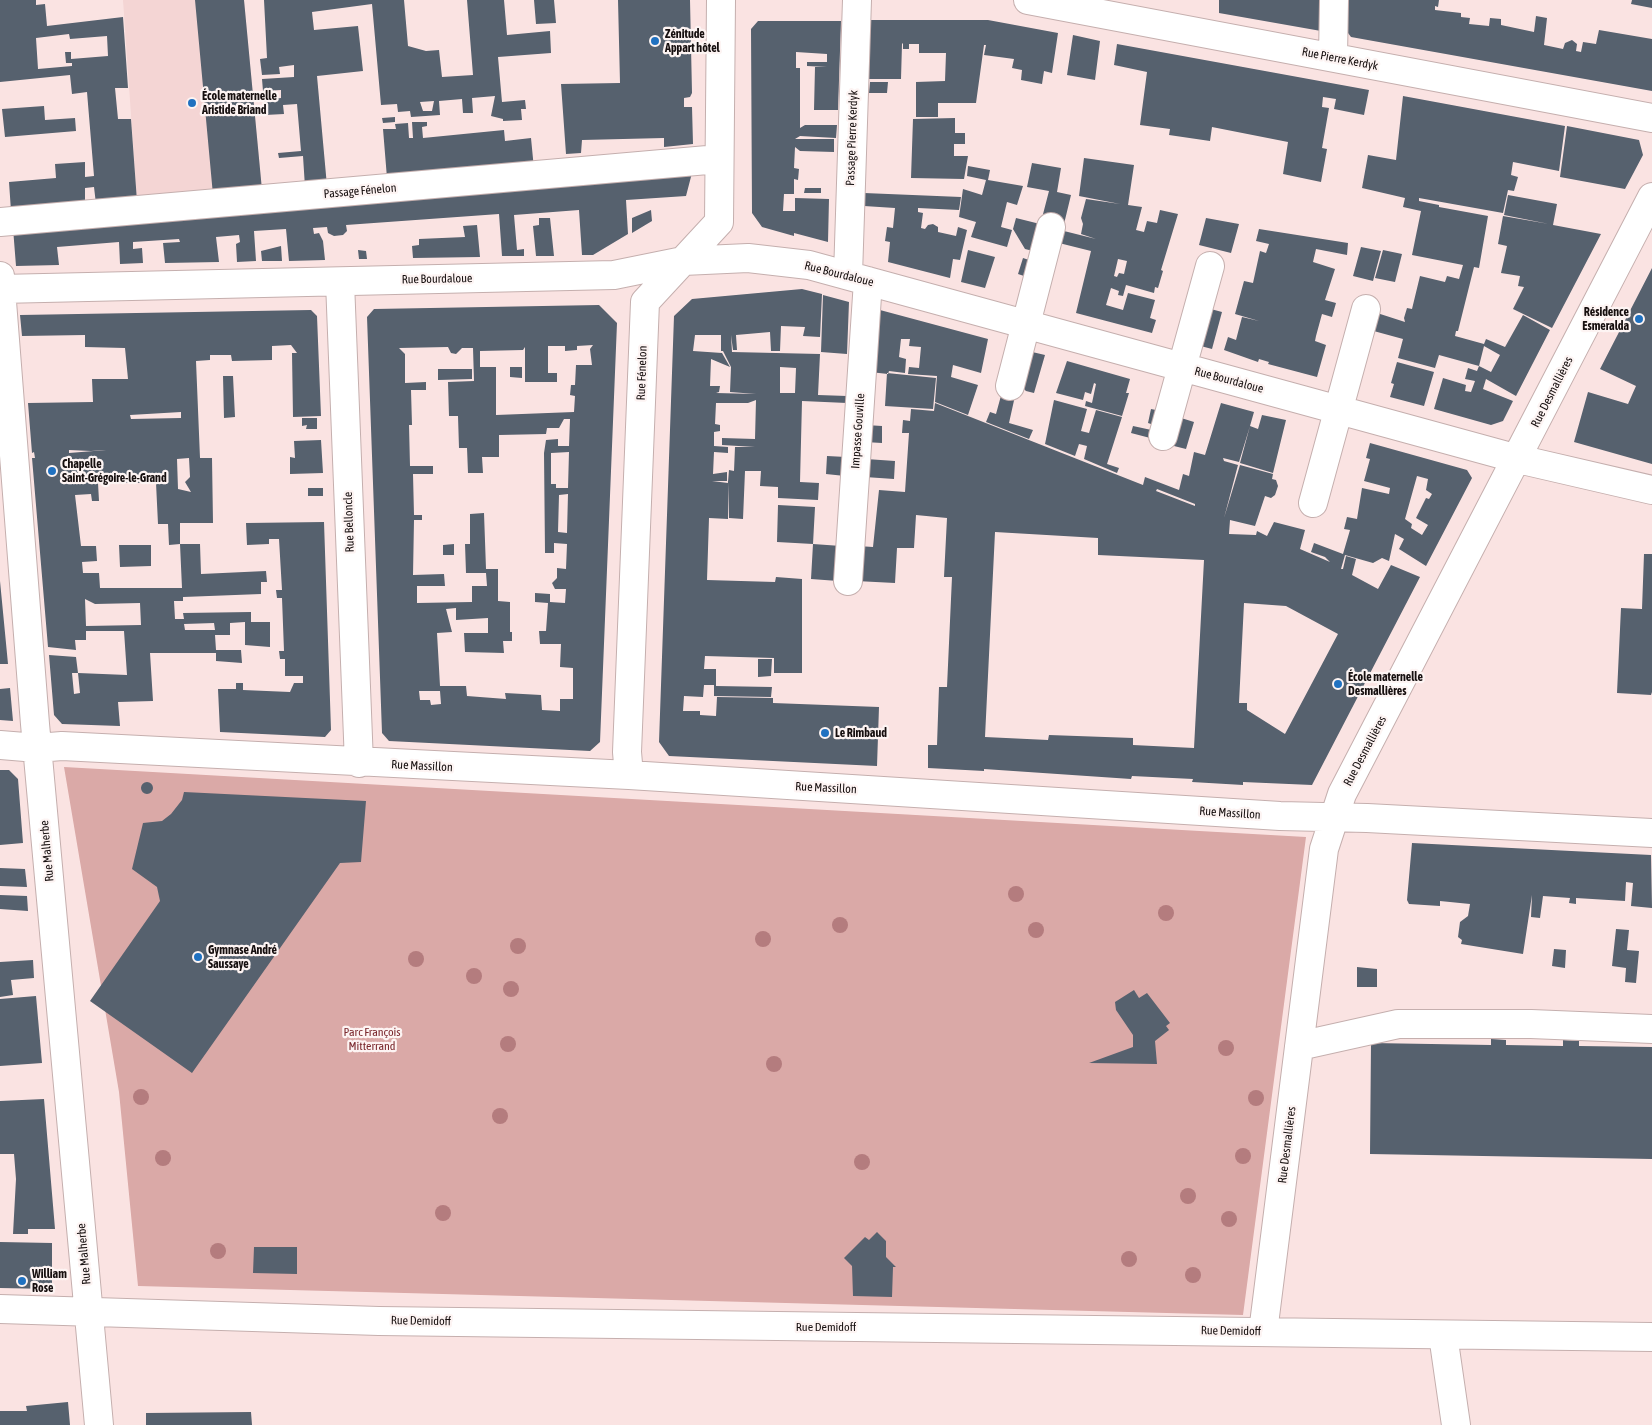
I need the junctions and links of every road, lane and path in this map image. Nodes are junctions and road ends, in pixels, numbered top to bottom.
1 (721, 0) edge
2 (857, 0) edge
3 (1028, 0) edge
4 (1334, 0) edge
5 (1333, 57) junction
6 (1652, 118) edge
7 (720, 159) junction
8 (1652, 197) edge
9 (0, 222) edge
10 (1051, 227) dead end
11 (683, 261) junction
12 (1210, 266) dead end
13 (858, 278) junction
14 (340, 282) junction
15 (0, 285) edge
16 (1366, 309) dead end
17 (1026, 324) junction
18 (1183, 368) junction
19 (1010, 386) dead end
20 (1339, 410) junction
21 (1163, 436) dead end
22 (1518, 459) junction
23 (1652, 490) edge
24 (1313, 503) dead end
25 (848, 580) dead end
26 (0, 746) edge
27 (37, 748) junction
28 (360, 763) junction
29 (629, 775) junction
30 (1333, 818) junction
31 (1652, 833) edge
32 (1652, 1029) edge
33 (1299, 1046) junction
34 (0, 1309) edge
35 (89, 1314) junction
36 (1263, 1332) junction
37 (1443, 1335) junction
38 (1652, 1337) edge
39 (98, 1425) edge
40 (1456, 1425) edge

1 - 7 street, Rue Fénelon
2 - 13 street, Passage Pierre Kerdyk
3 - 5 street, Rue Pierre Kerdyk
4 - 5 street
5 - 6 street, Rue Pierre Kerdyk
7 - 9 street, Passage Fénelon
7 - 11 street, Rue Fénelon
8 - 22 street, Rue Desmallières
10 - 17 street
11 - 13 street, Rue Bourdaloue
11 - 14 street, Rue Bourdaloue
11 - 29 street, Rue Fénelon
12 - 18 street
13 - 17 street, Rue Bourdaloue
13 - 25 street, Impasse Gouville
14 - 15 street, Rue Bourdaloue
14 - 28 street, Rue Belloncle
15 - 27 street, Rue Malherbe
16 - 20 street
17 - 18 street, Rue Bourdaloue
17 - 19 street
18 - 20 street, Rue Bourdaloue
18 - 21 street
20 - 22 street, Rue Bourdaloue
20 - 24 street
22 - 23 street, Rue Bourdaloue
22 - 30 street, Rue Desmallières
26 - 27 street, Rue Massillon
27 - 28 street, Rue Massillon
27 - 35 street, Rue Malherbe
28 - 29 street, Rue Massillon
29 - 30 street, Rue Massillon
30 - 31 street, Rue Massillon
30 - 33 street, Rue Desmallières
32 - 33 street
33 - 36 street, Rue Desmallières
34 - 35 street, Rue Demidoff
35 - 36 street, Rue Demidoff
35 - 39 street, Rue Malherbe
36 - 37 street, Rue Demidoff
37 - 38 street, Rue Demidoff
37 - 40 street

